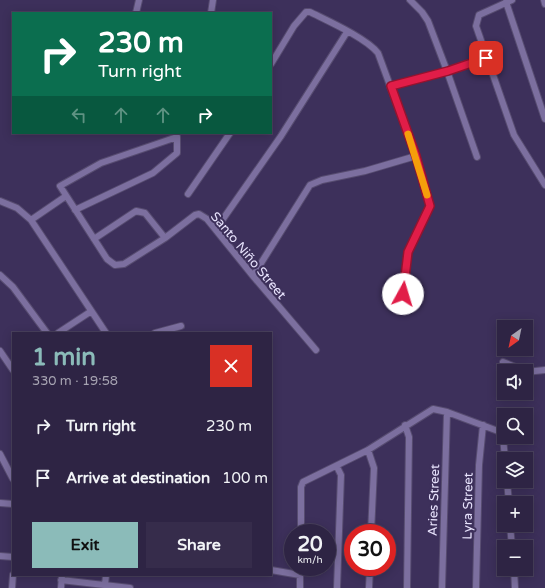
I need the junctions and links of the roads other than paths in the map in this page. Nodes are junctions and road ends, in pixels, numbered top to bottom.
1 (138, 0) edge
2 (213, 0) edge
3 (410, 0) edge
4 (544, 0) edge
5 (509, 1) edge
6 (545, 4) edge
7 (136, 12) edge
8 (211, 12) edge
9 (347, 32) junction
10 (486, 58) junction
11 (272, 62) edge
12 (448, 71) junction
13 (391, 86) junction
14 (545, 119) edge
15 (229, 134) edge
16 (176, 135) edge
17 (416, 156) junction
18 (477, 157) dead end
19 (545, 185) edge
20 (188, 194) dead end
21 (66, 196) junction
22 (0, 201) edge
23 (75, 210) junction
24 (31, 220) junction
25 (216, 229) junction
26 (165, 238) junction
27 (94, 239) junction
28 (0, 275) edge
29 (253, 276) junction
30 (403, 294) dead end
31 (90, 312) junction
32 (181, 326) dead end
33 (46, 332) edge
34 (60, 332) edge
35 (105, 332) edge
36 (159, 332) edge
37 (316, 350) dead end
38 (0, 351) edge
39 (504, 362) dead end
40 (509, 364) edge
41 (12, 369) edge
42 (545, 370) edge
43 (533, 371) edge
44 (447, 412) junction
45 (405, 425) junction
46 (483, 425) junction
47 (368, 450) junction
48 (504, 452) edge
49 (0, 454) edge
50 (337, 467) junction
51 (12, 477) edge
52 (0, 503) edge
53 (12, 504) edge
54 (301, 524) edge
55 (372, 524) edge
56 (0, 556) edge
57 (12, 557) edge
58 (272, 570) edge
59 (284, 572) edge
60 (13, 576) edge
61 (106, 576) edge
62 (300, 576) edge
63 (370, 576) edge
64 (514, 576) edge
65 (62, 577) edge
66 (105, 585) junction
67 (12, 588) edge
68 (61, 588) edge
69 (130, 588) edge
70 (300, 588) edge
71 (337, 588) edge
72 (369, 588) edge
73 (406, 588) edge
74 (442, 588) edge
75 (476, 588) edge
76 (515, 588) edge

1 - 7 street
2 - 8 street
3 - 12 street
4 - 6 street
5 - 10 street
5 - 14 street
9 - 11 street
9 - 13 street
9 - 25 street
10 - 12 street
10 - 19 street
12 - 13 street
12 - 18 street
13 - 17 street
15 - 20 street
16 - 21 street, Santo Niño Street
16 - 23 street
17 - 29 street
17 - 30 street
21 - 23 street, Santo Niño Street
21 - 24 street
22 - 24 street
23 - 27 street, Santo Niño Street
24 - 31 street
25 - 26 street, Santo Niño Street
25 - 29 street, Santo Niño Street
26 - 27 street, Santo Niño Street
26 - 27 street
28 - 33 street
29 - 37 street, Santo Niño Street
31 - 34 street
31 - 35 street
32 - 36 street
38 - 41 street
39 - 40 street
42 - 43 street
44 - 45 street
44 - 46 street
44 - 74 street, Aries Street
45 - 47 street
45 - 73 street
46 - 48 street
46 - 75 street, Lyra Street
47 - 50 street
47 - 55 street
49 - 51 street
50 - 54 street
50 - 71 street
52 - 53 street
56 - 57 street
58 - 59 street
60 - 67 street
61 - 66 street
62 - 70 street
63 - 72 street
64 - 76 street
65 - 66 street
65 - 68 street
66 - 69 street

